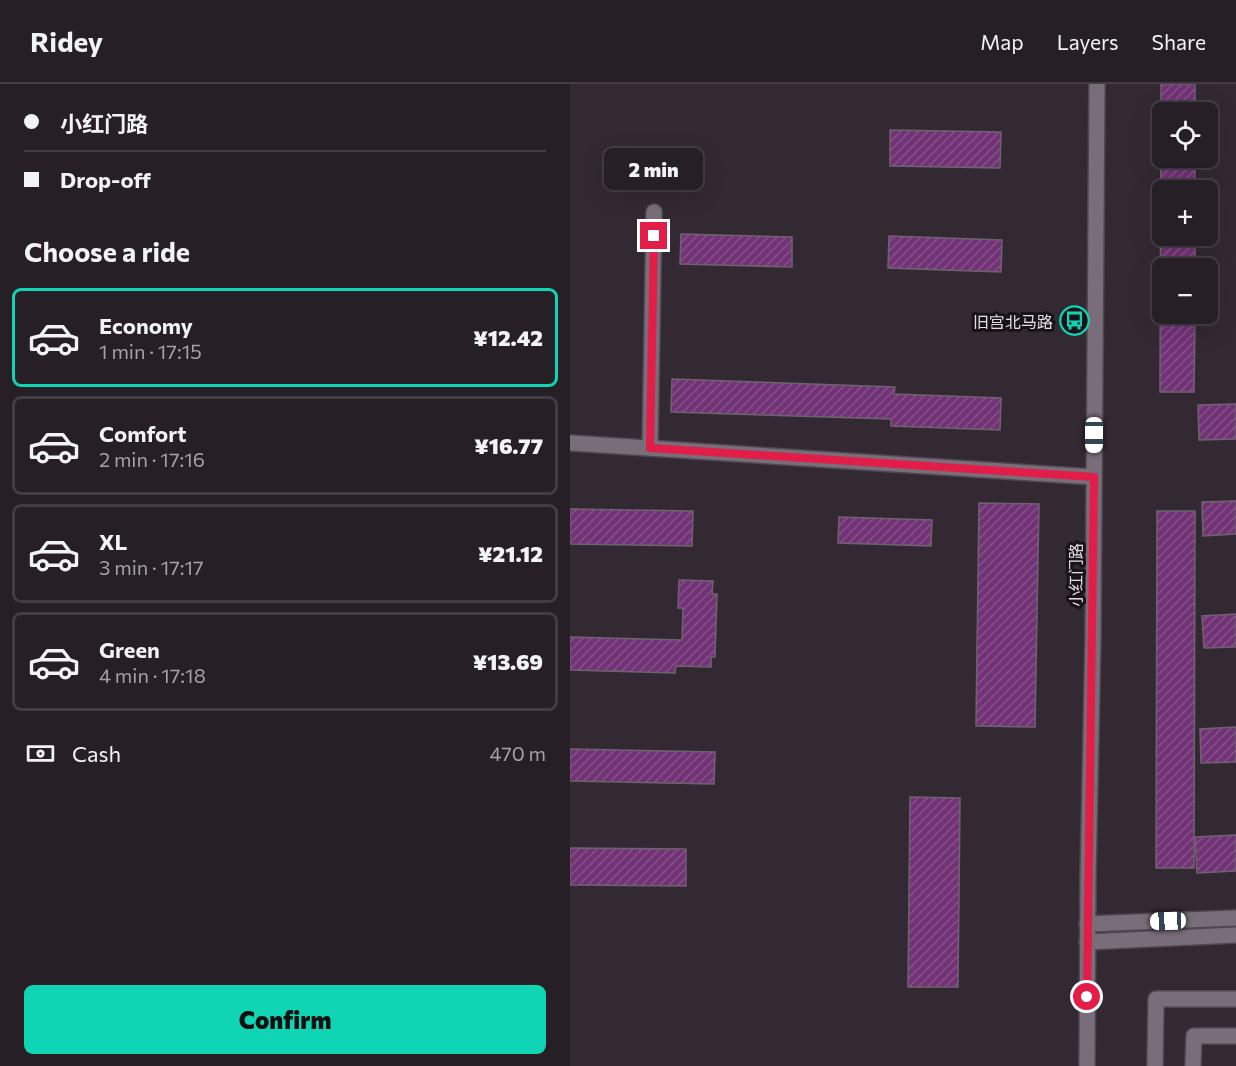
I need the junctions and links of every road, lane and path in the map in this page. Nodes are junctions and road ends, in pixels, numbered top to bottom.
1 (1097, 84) edge
2 (654, 212) dead end
3 (570, 443) edge
4 (650, 448) junction
5 (1094, 477) junction
6 (1236, 918) edge
7 (1087, 924) junction
8 (1236, 935) edge
9 (1087, 942) junction
10 (1236, 999) edge
11 (1236, 1036) edge
12 (1087, 1066) edge
13 (1155, 1066) edge
14 (1193, 1066) edge

1 - 5 street, 小红门路
2 - 4 street
3 - 4 street
4 - 5 street
5 - 7 street, 小红门路
6 - 7 street
7 - 9 street, 小红门路
8 - 9 street
9 - 12 street, 小红门路
10 - 13 street
11 - 14 street

